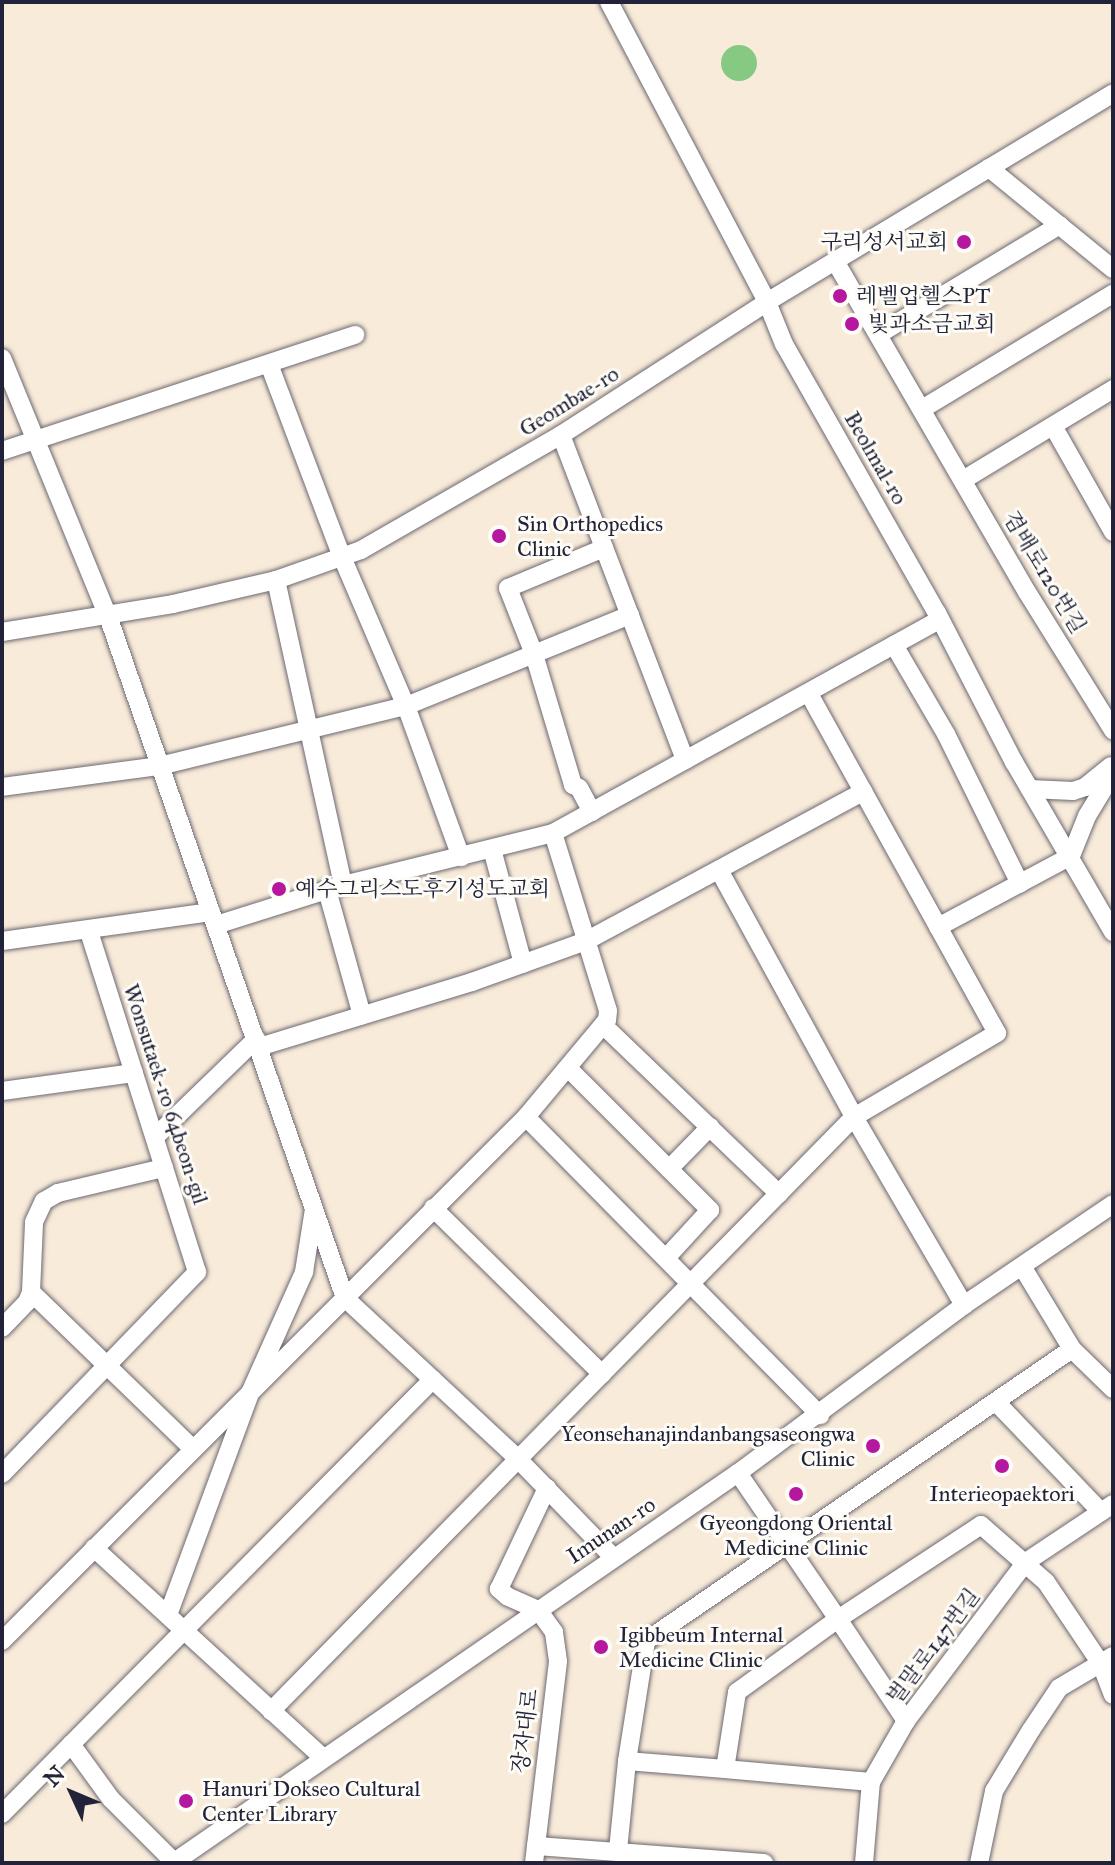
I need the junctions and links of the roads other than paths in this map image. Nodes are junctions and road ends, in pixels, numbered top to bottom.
1 (609, 2) edge
2 (1113, 93) edge
3 (989, 168) junction
4 (1060, 225) junction
5 (835, 261) junction
6 (1113, 269) edge
7 (1113, 294) edge
8 (767, 302) junction
9 (879, 334) junction
10 (355, 335) dead end
11 (2, 358) edge
12 (269, 364) junction
13 (1113, 389) edge
14 (922, 409) junction
15 (1053, 426) junction
16 (561, 435) junction
17 (36, 440) junction
18 (2, 451) edge
19 (963, 480) junction
20 (1113, 532) edge
21 (604, 548) junction
22 (342, 557) junction
23 (276, 580) junction
24 (630, 615) junction
25 (108, 616) junction
26 (940, 619) junction
27 (2, 632) edge
28 (894, 645) junction
29 (534, 654) junction
30 (809, 694) junction
31 (406, 706) junction
32 (308, 730) junction
33 (1113, 730) edge
34 (685, 760) junction
35 (1113, 764) edge
36 (159, 766) junction
37 (1113, 773) edge
38 (2, 787) edge
39 (1030, 789) junction
40 (863, 792) junction
41 (592, 812) junction
42 (553, 833) junction
43 (492, 849) junction
44 (1071, 856) junction
45 (461, 857) junction
46 (719, 870) junction
47 (1020, 884) junction
48 (335, 888) junction
49 (213, 919) junction
50 (938, 927) junction
51 (89, 931) junction
52 (1113, 932) edge
53 (2, 941) edge
54 (586, 941) junction
55 (523, 964) junction
56 (362, 1015) junction
57 (603, 1025) junction
58 (257, 1043) junction
59 (568, 1068) junction
60 (134, 1073) junction
61 (2, 1091) edge
62 (526, 1117) junction
63 (854, 1117) junction
64 (710, 1127) junction
65 (155, 1137) junction
66 (164, 1168) junction
67 (669, 1169) junction
68 (779, 1194) junction
69 (1113, 1204) edge
70 (314, 1205) junction
71 (433, 1208) junction
72 (666, 1258) junction
73 (1023, 1268) junction
74 (692, 1284) junction
75 (31, 1292) junction
76 (345, 1298) junction
77 (964, 1305) junction
78 (2, 1328) edge
79 (1072, 1349) junction
80 (108, 1364) junction
81 (602, 1374) junction
82 (433, 1379) junction
83 (1113, 1389) edge
84 (250, 1393) junction
85 (996, 1402) junction
86 (820, 1415) junction
87 (193, 1449) junction
88 (517, 1458) junction
89 (738, 1473) junction
90 (2, 1474) edge
91 (547, 1488) junction
92 (1107, 1508) edge
93 (788, 1544) junction
94 (94, 1548) junction
95 (613, 1557) junction
96 (1026, 1562) junction
97 (538, 1610) junction
98 (168, 1615) junction
99 (838, 1619) junction
100 (184, 1629) junction
101 (3, 1635) edge
102 (1107, 1660) edge
103 (1113, 1695) edge
104 (271, 1711) junction
105 (906, 1721) junction
106 (71, 1744) junction
107 (323, 1758) junction
108 (627, 1761) junction
109 (725, 1769) junction
110 (871, 1782) junction
111 (2, 1814) edge
112 (618, 1850) junction
113 (535, 1855) edge
114 (173, 1863) edge
115 (764, 1863) edge
116 (864, 1863) edge
117 (979, 1863) edge

1 - 8 street, Beolmal-ro
2 - 3 street, Geombae-ro
3 - 4 street
3 - 5 street, Geombae-ro
4 - 6 street
4 - 9 street
5 - 8 street, Geombae-ro
5 - 9 street, 겸배로120번길
7 - 14 street
8 - 16 street, Geombae-ro
8 - 26 street, Beolmal-ro
9 - 14 street, 겸배로120번길
10 - 12 street
11 - 17 street
12 - 17 street
12 - 22 street
13 - 15 street
14 - 19 street, 겸배로120번길
15 - 19 street
15 - 20 street
16 - 21 street
16 - 22 street, Geombae-ro
17 - 18 street
17 - 25 street
19 - 33 street, 겸배로120번길
21 - 24 street
21 - 29 street
22 - 23 street, Geombae-ro
22 - 31 street
23 - 25 street, Geombae-ro
23 - 32 street
24 - 29 street
24 - 34 street
25 - 27 street, Geombae-ro
25 - 36 street
26 - 28 street
26 - 39 street, Beolmal-ro
28 - 30 street
28 - 47 street
29 - 31 street
29 - 41 street
30 - 34 street
30 - 40 street
31 - 32 street
31 - 45 street
32 - 36 street
32 - 48 street
34 - 41 street
35 - 39 street
36 - 38 street
36 - 49 street
37 - 44 street
39 - 44 street, Beolmal-ro
40 - 46 street
40 - 50 street
41 - 42 street
42 - 43 street
42 - 54 street
43 - 45 street
43 - 55 street
44 - 47 street
44 - 52 street, Beolmal-ro
45 - 48 street
46 - 54 street
46 - 63 street
47 - 50 street
48 - 49 street
48 - 56 street
49 - 51 street
49 - 58 street
50 - 63 street
51 - 53 street
51 - 60 street, Wonsutaek-ro 64beon-gil
54 - 55 street
54 - 57 street
55 - 56 street
56 - 58 street
57 - 59 street
57 - 64 street
58 - 65 street
58 - 70 street
59 - 62 street
59 - 67 street
60 - 61 street
60 - 65 street, Wonsutaek-ro 64beon-gil
62 - 71 street
62 - 72 street
63 - 68 street
63 - 77 street
64 - 67 street
64 - 68 street
65 - 66 street, Wonsutaek-ro 64beon-gil
66 - 75 street
66 - 80 street, Wonsutaek-ro 64beon-gil
67 - 72 street
68 - 74 street
69 - 73 street, Imunan-ro
70 - 76 street
70 - 84 street
71 - 76 street
71 - 81 street
72 - 74 street
73 - 77 street, Imunan-ro
73 - 79 street
74 - 81 street
74 - 86 street
75 - 78 street
75 - 80 street
76 - 82 street
76 - 84 street
77 - 86 street, Imunan-ro
79 - 83 street
79 - 85 street
80 - 87 street
80 - 90 street
81 - 88 street
82 - 88 street
82 - 100 street
84 - 87 street
84 - 98 street
85 - 92 street
85 - 93 street
86 - 89 street, Imunan-ro
87 - 94 street
88 - 91 street
88 - 104 street
89 - 93 street
89 - 95 street, Imunan-ro
91 - 95 street
91 - 97 street
92 - 96 street, 벌말로147번길
93 - 99 street
93 - 108 street
94 - 98 street
94 - 101 street
95 - 97 street, Imunan-ro
96 - 99 street
96 - 102 street
96 - 105 street, 벌말로147번길
97 - 107 street, Imunan-ro
97 - 113 street, 장자대로
98 - 100 street
99 - 105 street
99 - 109 street
100 - 104 street
100 - 106 street
102 - 103 street
102 - 117 street
104 - 107 street
105 - 110 street, 벌말로147번길
106 - 111 street
106 - 114 street
107 - 114 street, Imunan-ro
108 - 109 street
108 - 112 street
109 - 110 street
110 - 116 street, 벌말로147번길
112 - 113 street
112 - 115 street

